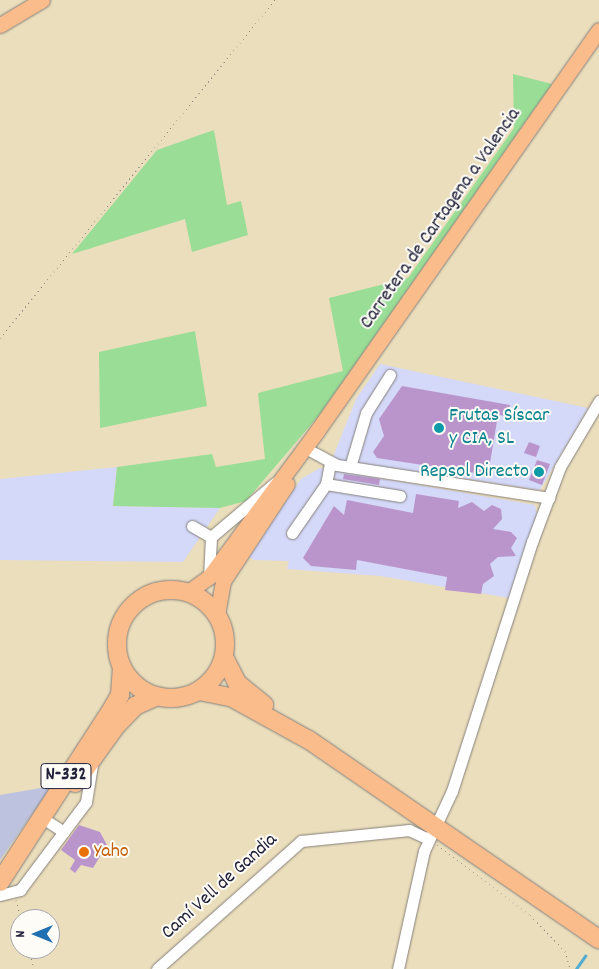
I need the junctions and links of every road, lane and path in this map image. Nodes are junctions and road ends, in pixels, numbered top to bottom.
1 (42, 0) edge
2 (275, 0) edge
3 (0, 26) edge
4 (599, 30) edge
5 (0, 338) edge
6 (390, 375) dead end
7 (599, 401) edge
8 (317, 431) junction
9 (309, 450) junction
10 (330, 463) junction
11 (350, 467) junction
12 (278, 480) junction
13 (326, 484) junction
14 (400, 496) dead end
15 (549, 498) junction
16 (192, 526) dead end
17 (292, 533) dead end
18 (211, 537) junction
19 (209, 577) junction
20 (188, 592) junction
21 (217, 615) junction
22 (224, 657) junction
23 (122, 668) junction
24 (199, 691) junction
25 (155, 696) junction
26 (309, 740) junction
27 (93, 759) junction
28 (48, 820) junction
29 (64, 832) junction
30 (432, 832) junction
31 (0, 883) edge
32 (15, 894) junction
33 (0, 895) edge
34 (19, 909) edge
35 (599, 939) edge
36 (157, 969) edge
37 (398, 969) edge
38 (570, 969) edge

1 - 3 main road
2 - 5 path
4 - 8 main road, Carretera de Cartagena a Valencia
6 - 11 street
7 - 15 street
8 - 9 main road, Carretera de Cartagena a Valencia
8 - 12 main road, Carretera de Cartagena a Valencia
9 - 10 street
9 - 21 main road, Carretera de Cartagena a Valencia
10 - 11 street
10 - 13 street
11 - 15 street
12 - 18 street
12 - 19 main road, Carretera de Cartagena a Valencia
13 - 14 street
13 - 17 street
15 - 30 street
16 - 18 street
18 - 19 street
19 - 20 main road, Carretera de Cartagena a Valencia
20 - 21 highway
20 - 23 highway
21 - 22 highway
22 - 24 highway
22 - 26 highway
23 - 25 highway
23 - 31 highway, N-332
24 - 25 highway
24 - 26 highway
25 - 27 highway, N-332
26 - 30 highway
27 - 28 highway, N-332
27 - 29 street
28 - 29 street
28 - 31 highway, N-332
29 - 32 street
30 - 35 highway
30 - 36 street, Camí Vell de Gandia
30 - 37 street
30 - 38 path
32 - 33 street
32 - 34 path

